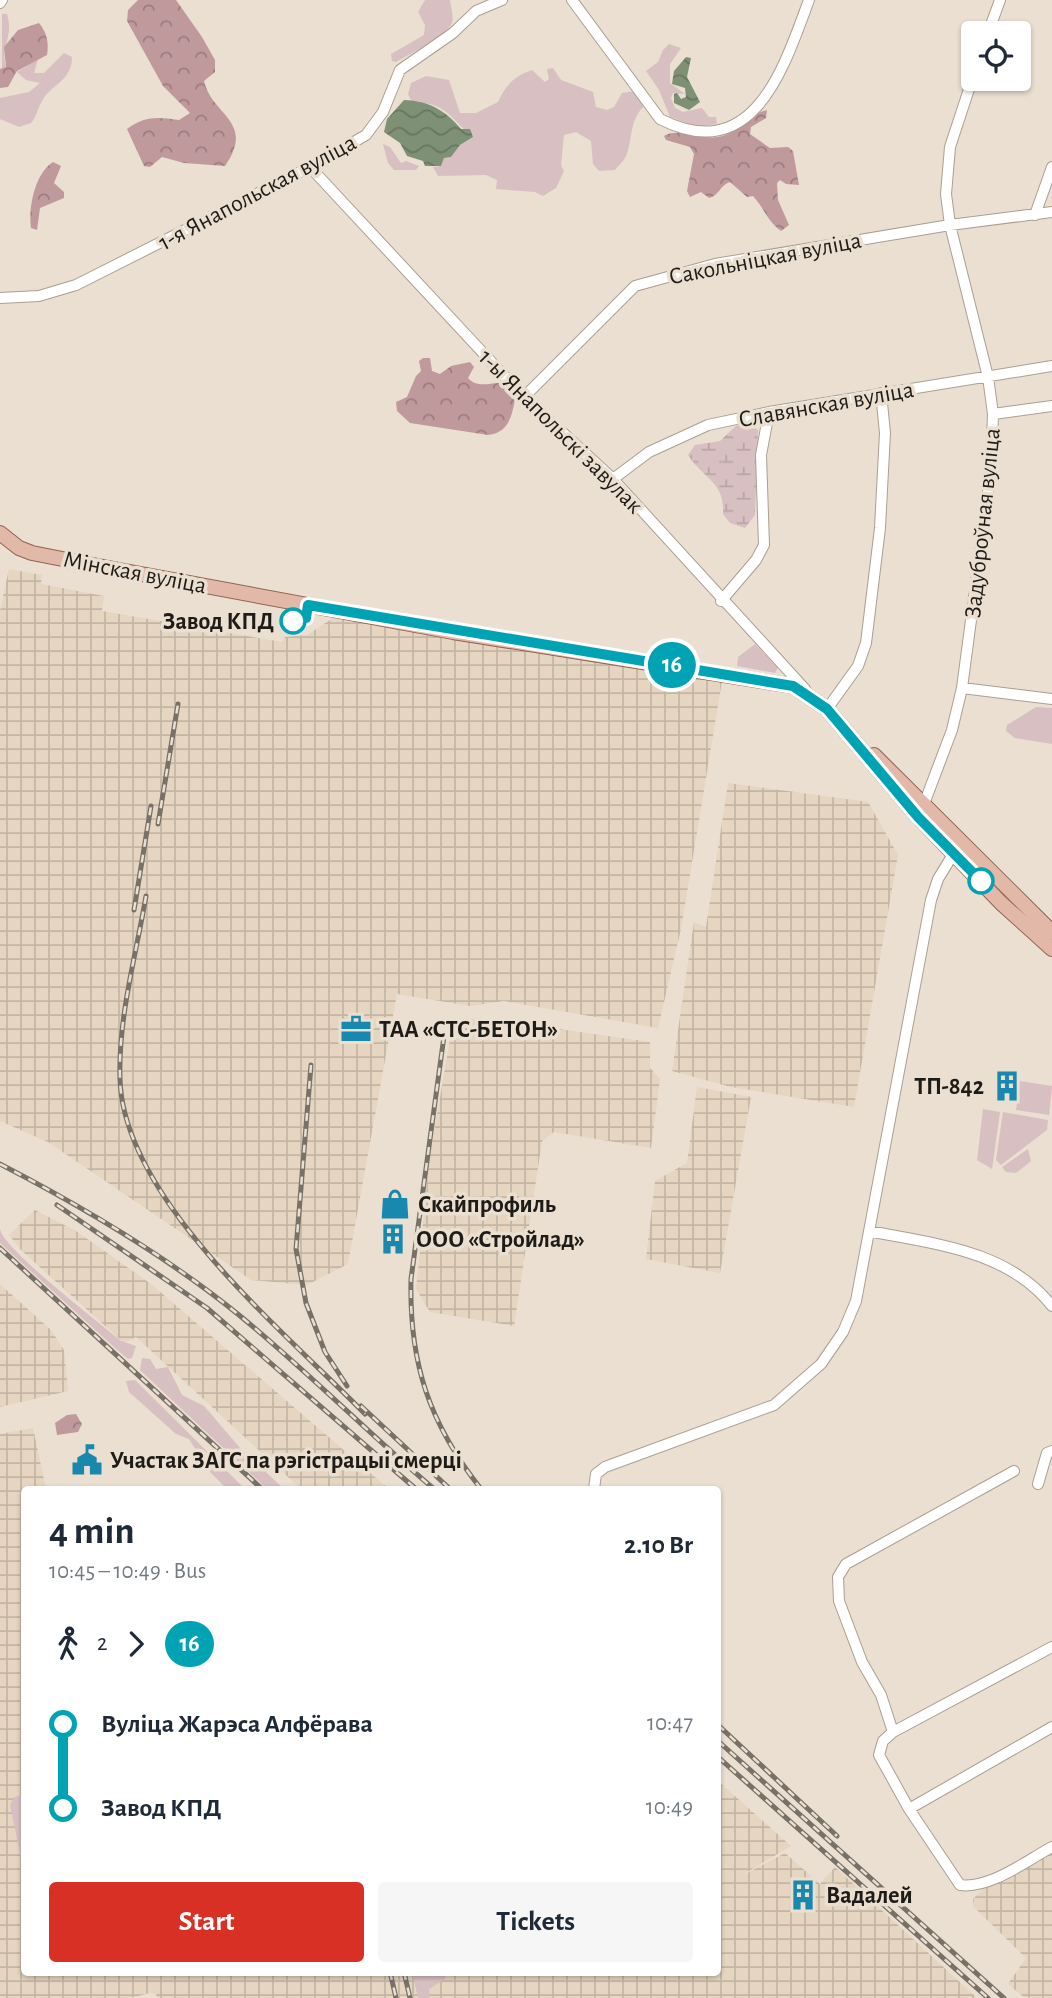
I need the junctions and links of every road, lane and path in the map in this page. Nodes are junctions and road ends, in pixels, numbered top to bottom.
1 (502, 0) edge
2 (572, 0) edge
3 (809, 0) edge
4 (1000, 0) edge
5 (992, 21) edge
6 (968, 91) edge
7 (310, 167) junction
8 (1052, 167) edge
9 (1052, 212) edge
10 (1035, 215) junction
11 (950, 225) junction
12 (0, 298) edge
13 (1052, 366) edge
14 (988, 377) junction
15 (881, 393) junction
16 (524, 397) junction
17 (1052, 406) edge
18 (769, 412) junction
19 (993, 414) junction
20 (613, 479) junction
21 (0, 533) edge
22 (721, 601) junction
23 (962, 688) junction
24 (811, 696) junction
25 (1052, 699) edge
26 (827, 709) junction
27 (921, 810) junction
28 (958, 847) junction
29 (1052, 932) edge
30 (1052, 949) edge
31 (869, 1231) junction
32 (1052, 1306) edge
33 (1052, 1451) edge
34 (1014, 1471) dead end
35 (1038, 1484) dead end
36 (594, 1486) edge
37 (1052, 1647) edge
38 (1052, 1727) edge
39 (893, 1732) junction
40 (909, 1809) junction
41 (1052, 1847) edge

1 - 7 street, 1-я Янапольская вуліца
2 - 3 street
4 - 5 street
6 - 11 street, Задуброўная вуліца
7 - 12 street, 1-я Янапольская вуліца
7 - 16 street, 1-ы Янапольскі завулак
8 - 10 street
9 - 10 street, Сакольніцкая вуліца
10 - 11 street, Сакольніцкая вуліца
11 - 14 street, Задуброўная вуліца
11 - 16 street, Сакольніцкая вуліца
13 - 14 street, Славянская вуліца
14 - 15 street, Славянская вуліца
14 - 19 street, Задуброўная вуліца
15 - 18 street, Славянская вуліца
15 - 26 street
16 - 20 street, 1-ы Янапольскі завулак
17 - 19 street
18 - 20 street, Славянская вуліца
18 - 22 street
19 - 23 street, Задуброўная вуліца
20 - 22 street, 1-ы Янапольскі завулак
21 - 24 main road, Мінская вуліца
22 - 24 street, 1-ы Янапольскі завулак
23 - 25 street
23 - 27 street, Задуброўная вуліца
24 - 26 main road, Мінская вуліца
26 - 27 main road, Мінская вуліца
27 - 28 main road, Мінская вуліца
28 - 29 main road
28 - 30 main road
28 - 31 street
31 - 32 street
31 - 36 street
33 - 35 street
34 - 39 street
37 - 39 street
38 - 40 street
39 - 40 street
40 - 41 street

